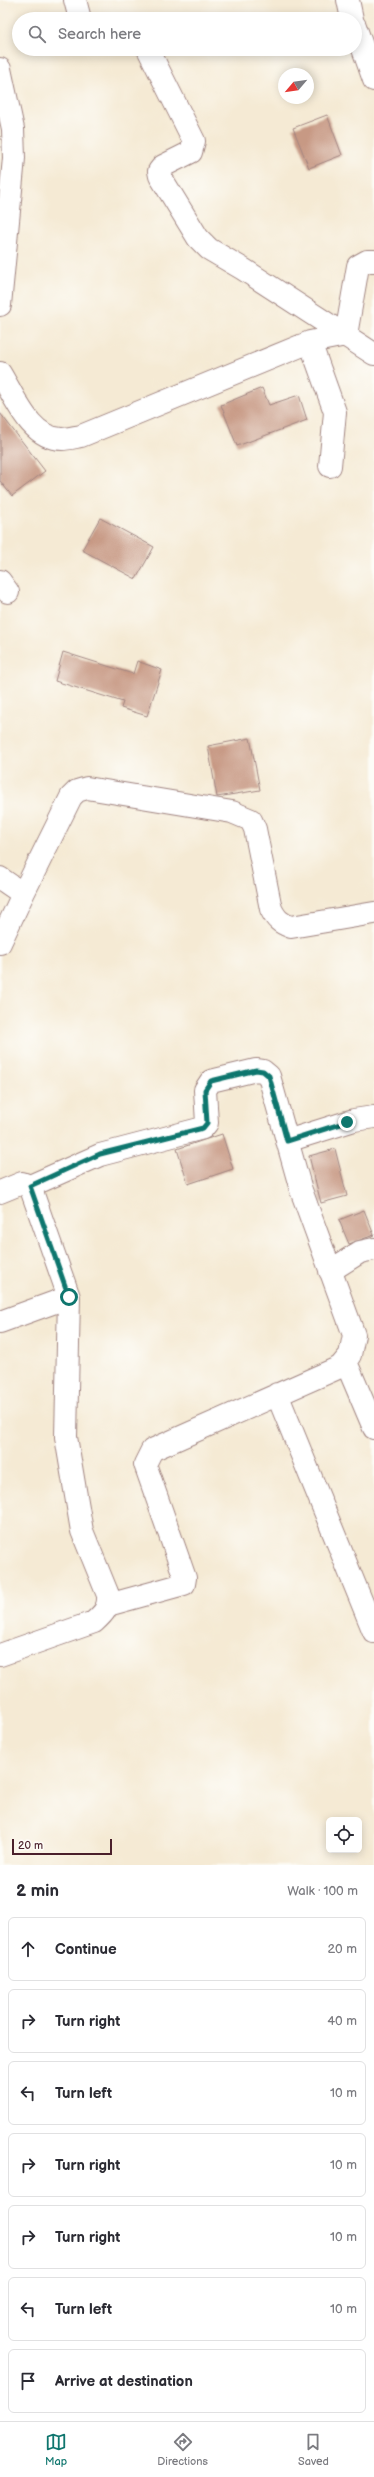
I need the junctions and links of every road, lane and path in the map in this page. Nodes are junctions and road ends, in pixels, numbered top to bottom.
1 (75, 0) edge
2 (348, 0) edge
3 (78, 12) edge
4 (351, 12) edge
5 (362, 46) edge
6 (152, 56) edge
7 (0, 69) edge
8 (374, 80) edge
9 (374, 261) edge
10 (0, 305) edge
11 (346, 335) junction
12 (310, 342) junction
13 (374, 354) edge
14 (0, 374) edge
15 (330, 466) dead end
16 (0, 878) edge
17 (23, 894) junction
18 (374, 913) edge
19 (0, 943) edge
20 (374, 1117) edge
21 (287, 1141) junction
22 (30, 1186) junction
23 (0, 1192) edge
24 (374, 1248) edge
25 (330, 1271) junction
26 (69, 1297) junction
27 (0, 1322) edge
28 (346, 1362) junction
29 (277, 1394) junction
30 (374, 1428) edge
31 (108, 1605) junction
32 (374, 1632) edge
33 (0, 1655) edge

1 - 3 street
2 - 4 street
5 - 8 street
6 - 11 street
7 - 10 street
9 - 11 street
11 - 12 street
11 - 13 street
12 - 14 street
12 - 15 street
16 - 17 street
17 - 18 street
17 - 19 street
20 - 21 street
21 - 22 street
21 - 25 street
22 - 23 street
22 - 26 street
24 - 25 street
25 - 28 street
26 - 27 street
26 - 31 street
28 - 29 street
28 - 30 street
29 - 31 street
29 - 32 street
31 - 33 street

